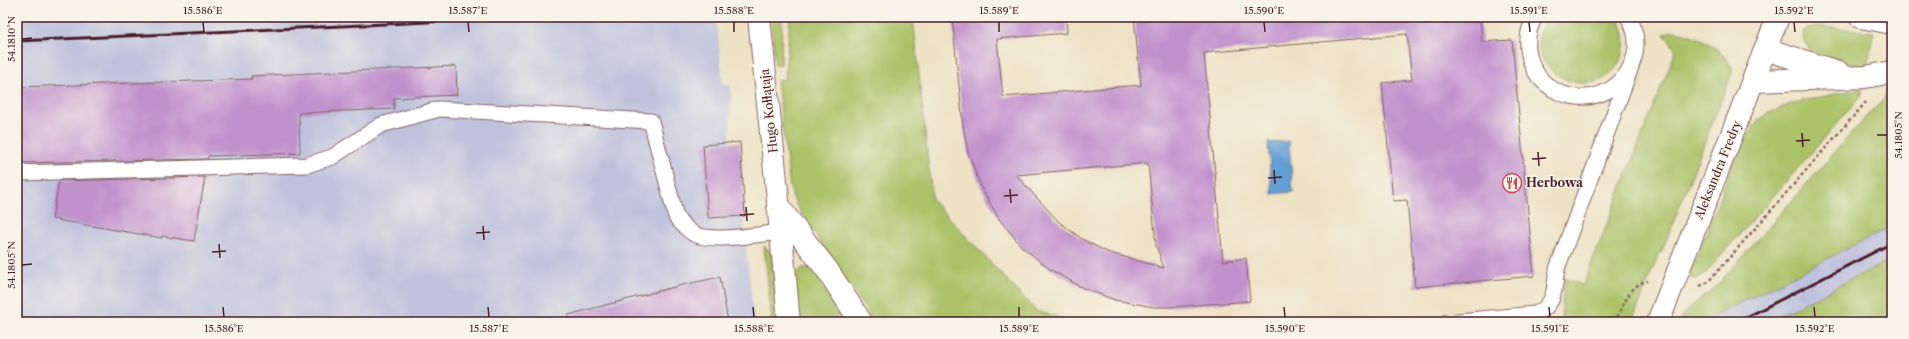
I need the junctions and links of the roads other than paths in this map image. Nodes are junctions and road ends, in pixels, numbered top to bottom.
1 (759, 17) edge
2 (1535, 17) edge
3 (1628, 17) edge
4 (1778, 17) edge
5 (1765, 49) junction
6 (1631, 67) junction
7 (1892, 72) edge
8 (1865, 77) junction
9 (1754, 82) junction
10 (17, 173) edge
11 (778, 206) junction
12 (781, 232) junction
13 (789, 322) edge
14 (861, 322) edge
15 (1447, 322) edge
16 (1658, 322) edge

1 - 11 street, Hugo Kołłątaja
2 - 6 lane
3 - 6 lane
4 - 5 street, Aleksandra Fredry
5 - 8 street
5 - 9 street, Aleksandra Fredry
6 - 15 lane
7 - 8 street
8 - 9 street
9 - 16 street, Aleksandra Fredry
10 - 12 lane
11 - 12 street, Hugo Kołłątaja
11 - 14 street
12 - 13 street, Hugo Kołłątaja

